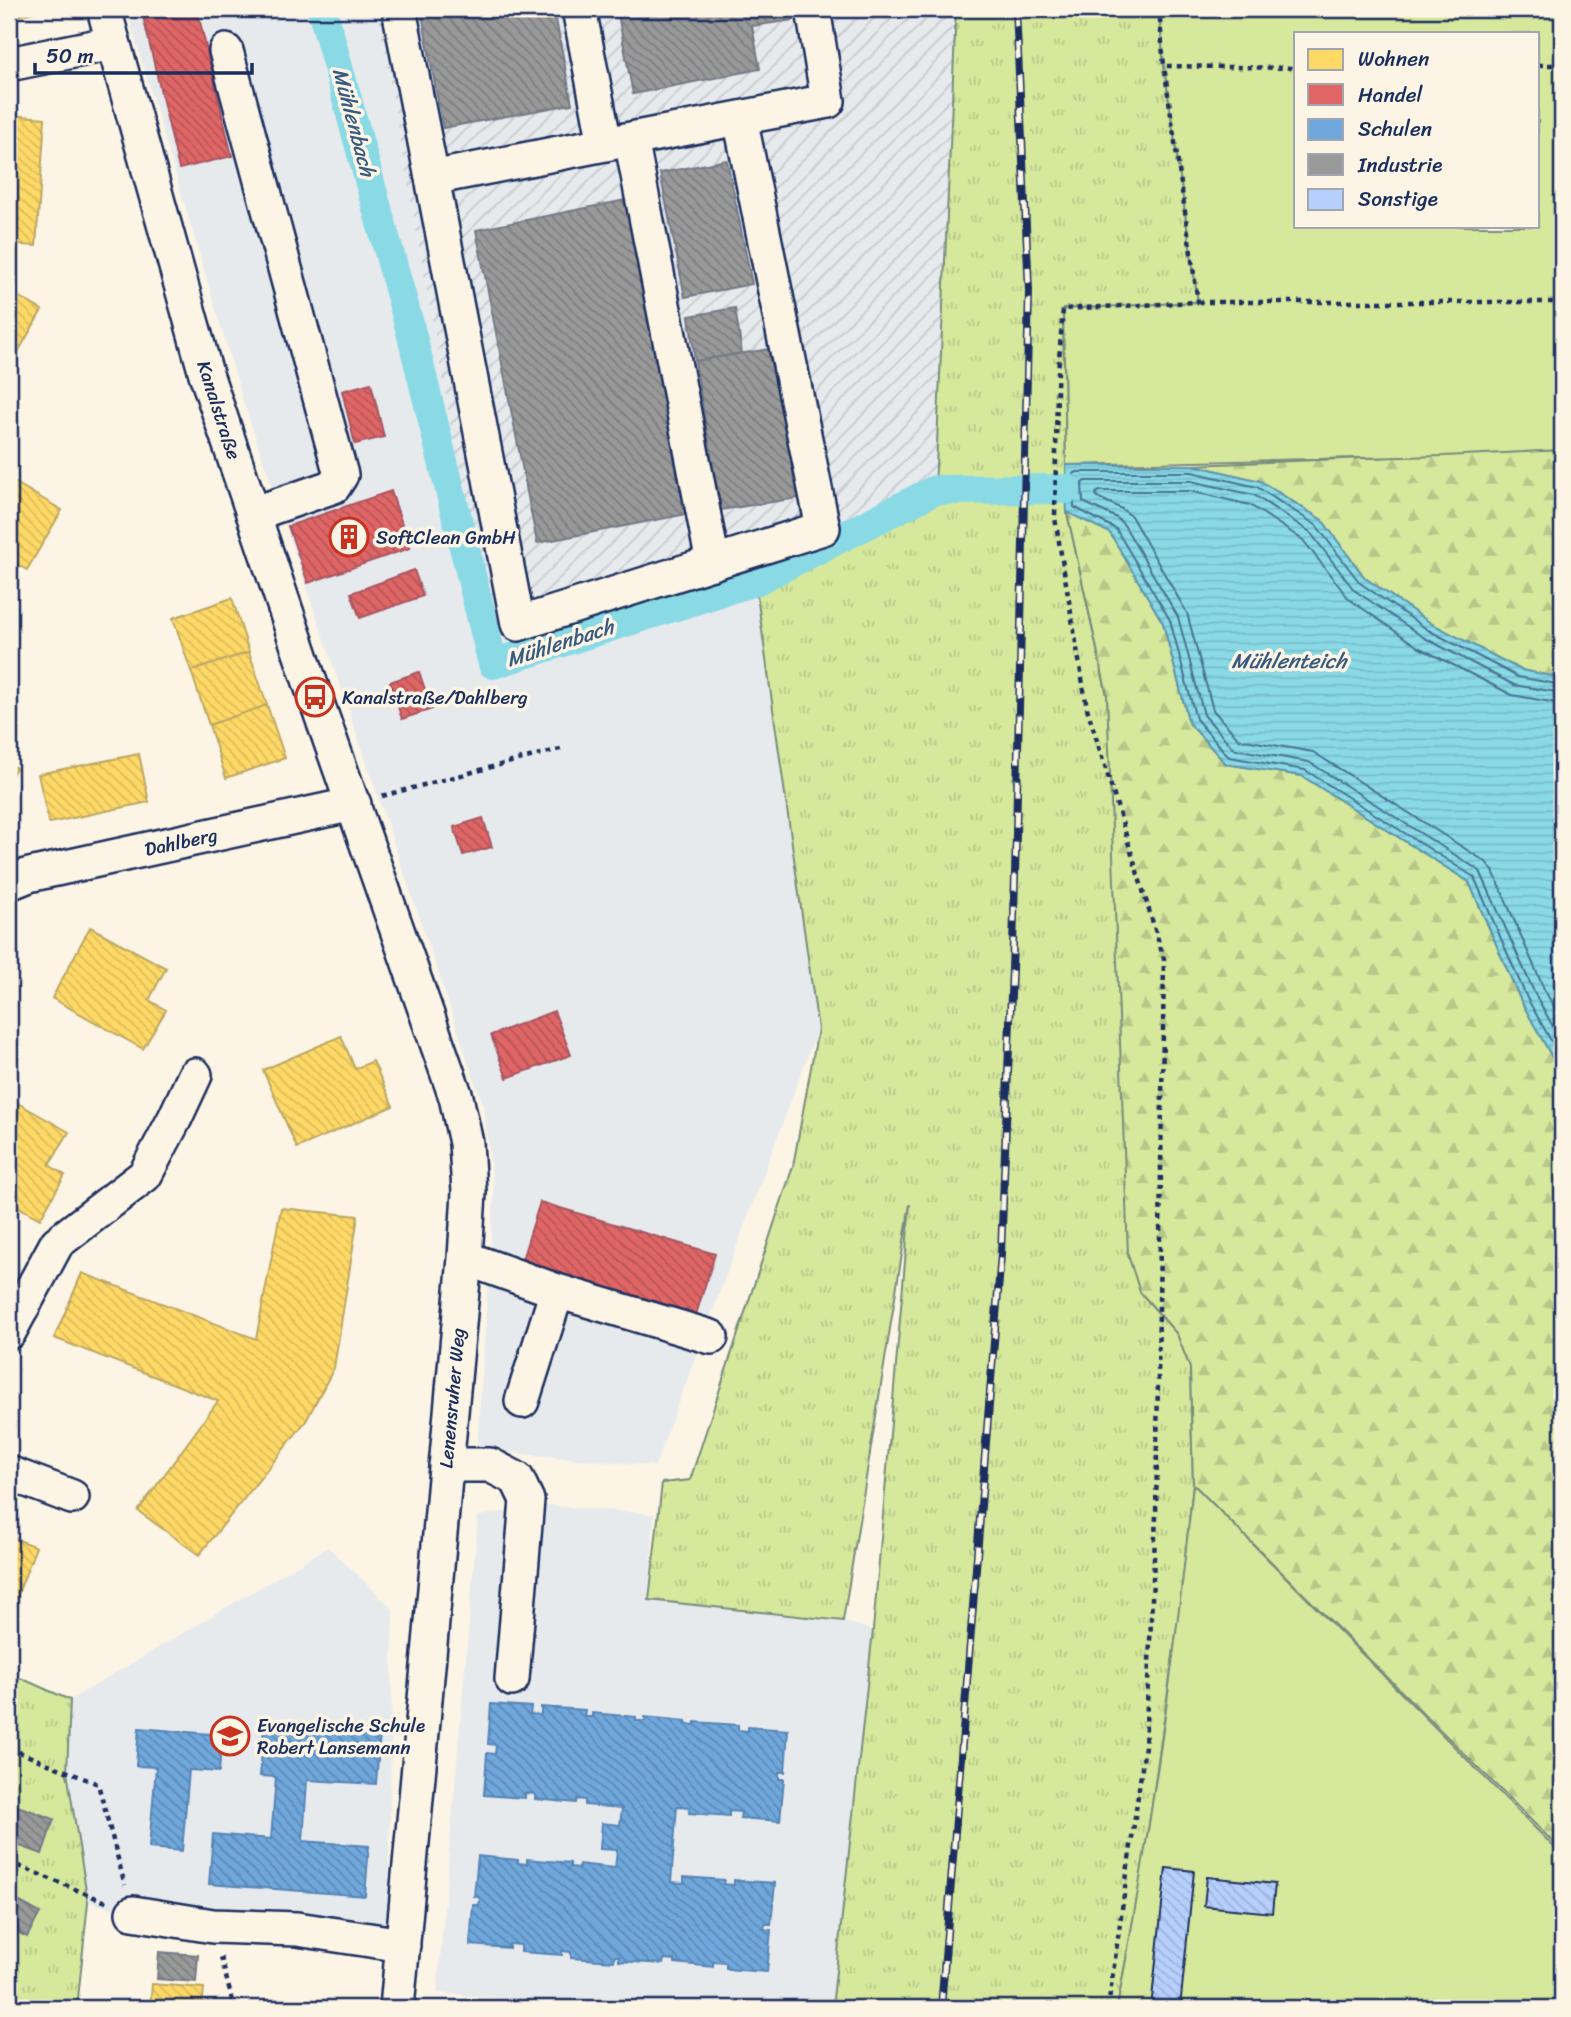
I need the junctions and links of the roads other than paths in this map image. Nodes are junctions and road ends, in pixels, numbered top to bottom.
1 (104, 9) edge
2 (399, 9) edge
3 (579, 9) edge
4 (813, 9) edge
5 (113, 43) junction
6 (226, 51) dead end
7 (9, 64) edge
8 (740, 118) junction
9 (618, 142) junction
10 (432, 178) junction
11 (253, 514) junction
12 (713, 564) junction
13 (354, 804) junction
14 (9, 883) edge
15 (195, 1075) dead end
16 (465, 1258) junction
17 (557, 1291) junction
18 (9, 1332) edge
19 (712, 1337) dead end
20 (522, 1401) dead end
21 (446, 1465) junction
22 (9, 1473) edge
23 (72, 1497) dead end
24 (512, 1679) dead end
25 (132, 1913) road end
26 (403, 1945) junction
27 (397, 2008) edge

1 - 5 street, Kanalstraße
2 - 10 street
3 - 9 street
4 - 8 street
5 - 7 street
5 - 11 street, Kanalstraße
6 - 11 street
8 - 9 street
8 - 12 street
9 - 10 street
9 - 12 street
10 - 12 street
11 - 13 street, Kanalstraße
13 - 14 street, Dahlberg
13 - 16 street, Lenensruher Weg
15 - 18 street
16 - 17 street
16 - 21 street, Lenensruher Weg
17 - 19 street
17 - 20 street
21 - 24 street
21 - 26 street, Lenensruher Weg
22 - 23 street
25 - 26 street
26 - 27 street, Lenensruher Weg

